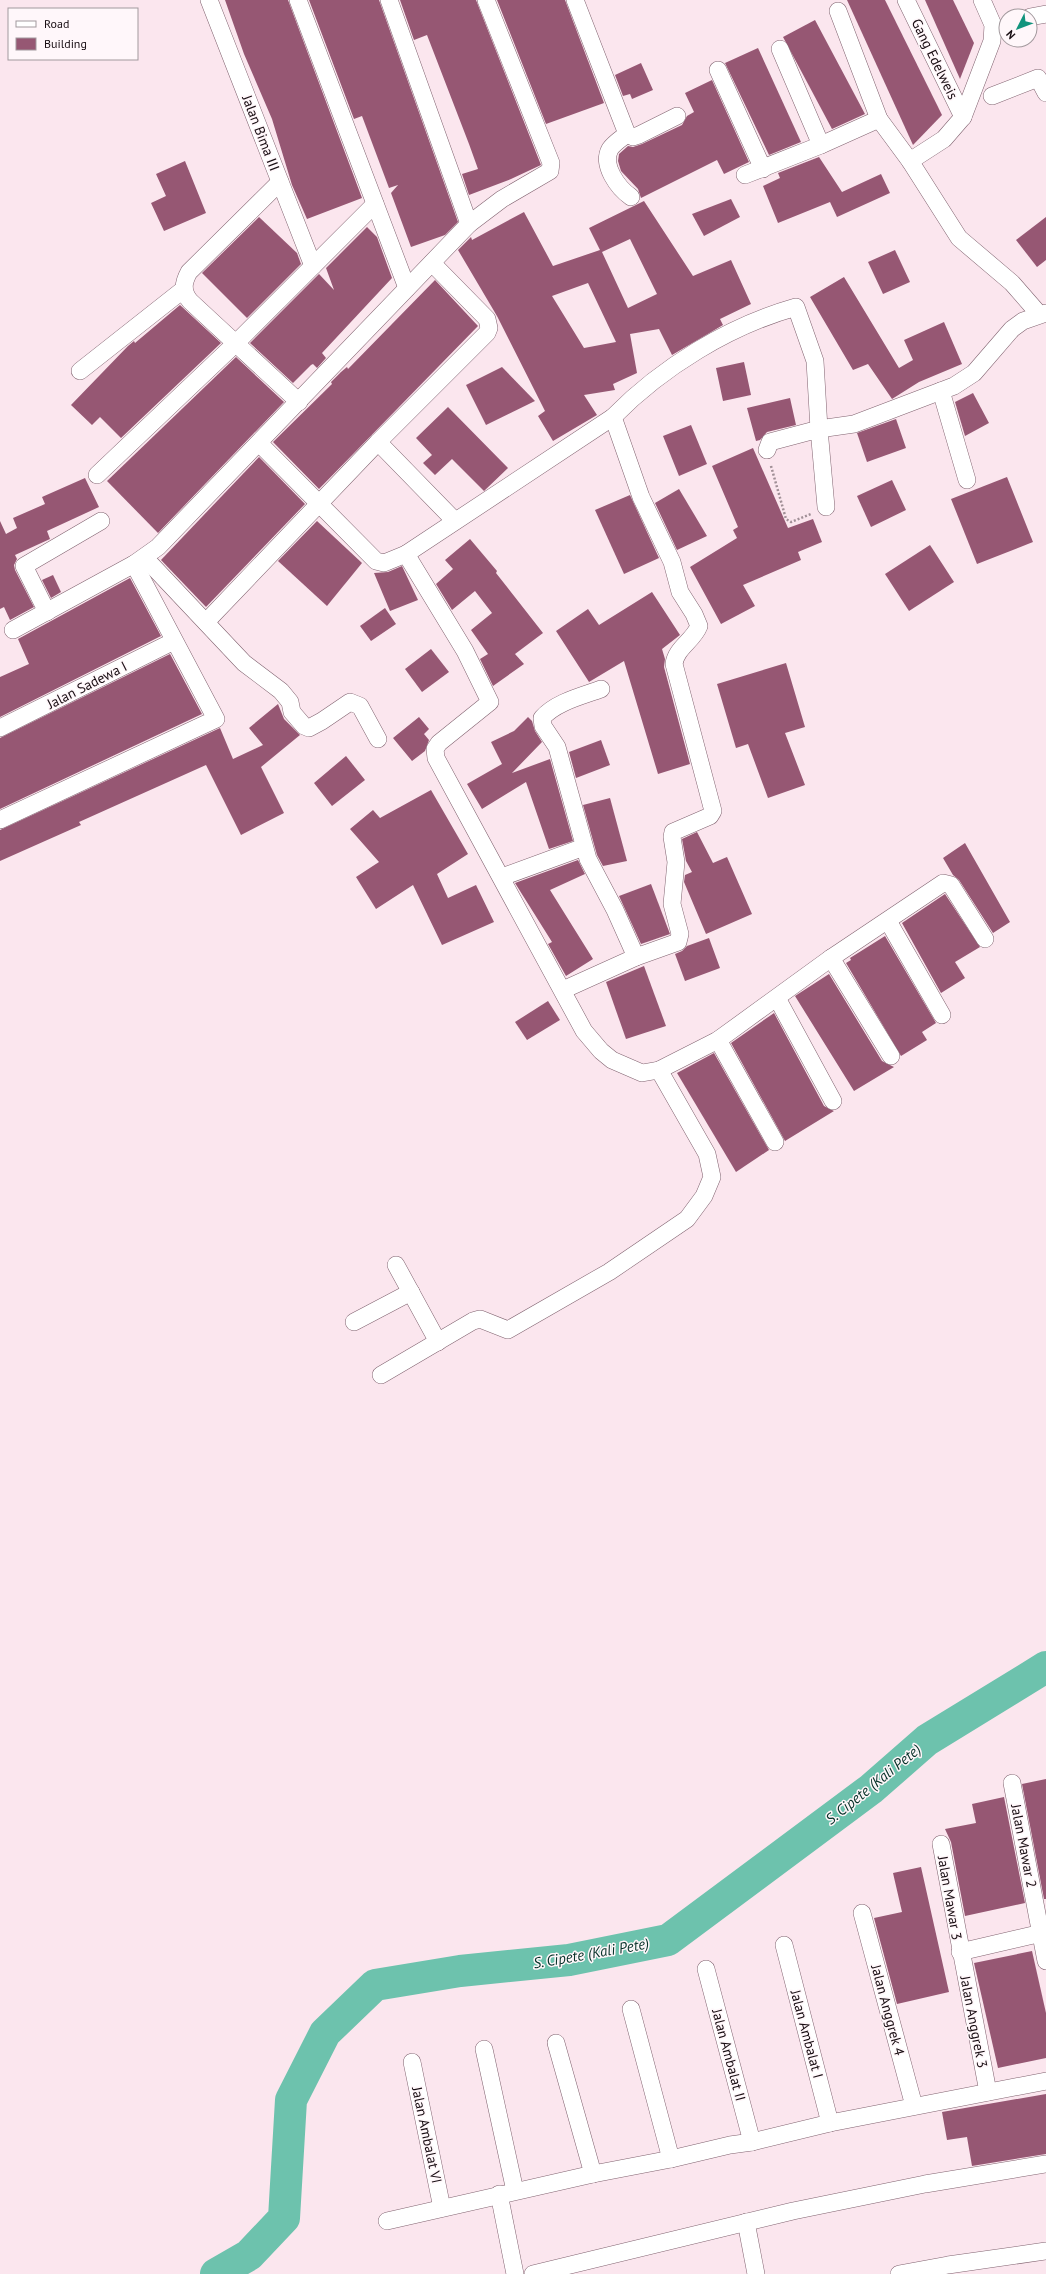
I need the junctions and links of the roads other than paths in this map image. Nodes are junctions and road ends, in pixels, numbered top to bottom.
1 (209, 0) edge
2 (298, 0) edge
3 (389, 0) edge
4 (486, 0) edge
5 (575, 0) edge
6 (906, 0) edge
7 (982, 0) edge
8 (838, 12) dead end
9 (998, 20) edge
10 (998, 28) edge
11 (780, 49) dead end
12 (718, 70) dead end
13 (1046, 93) edge
14 (992, 96) dead end
15 (677, 116) dead end
16 (963, 117) junction
17 (879, 119) junction
18 (627, 134) junction
19 (821, 145) junction
20 (910, 161) junction
21 (763, 169) junction
22 (746, 175) dead end
23 (280, 182) junction
24 (631, 197) dead end
25 (375, 204) junction
26 (469, 224) junction
27 (432, 262) junction
28 (312, 266) junction
29 (407, 288) junction
30 (184, 289) junction
31 (1043, 313) edge
32 (236, 343) junction
33 (80, 371) dead end
34 (941, 391) junction
35 (299, 402) junction
36 (613, 417) junction
37 (819, 429) junction
38 (378, 442) junction
39 (259, 443) junction
40 (767, 450) road end
41 (97, 475) dead end
42 (968, 480) dead end
43 (320, 504) junction
44 (826, 508) road end
45 (101, 521) dead end
46 (455, 521) junction
47 (406, 554) junction
48 (139, 561) junction
49 (47, 612) junction
50 (206, 622) junction
51 (13, 630) dead end
52 (174, 641) junction
53 (601, 689) dead end
54 (0, 728) edge
55 (378, 739) dead end
56 (0, 820) edge
57 (584, 847) junction
58 (502, 877) junction
59 (888, 921) junction
60 (985, 939) dead end
61 (636, 957) junction
62 (831, 958) junction
63 (563, 990) junction
64 (777, 998) junction
65 (942, 1015) dead end
66 (718, 1040) junction
67 (891, 1056) dead end
68 (659, 1070) junction
69 (833, 1101) dead end
70 (775, 1142) dead end
71 (396, 1265) dead end
72 (411, 1292) junction
73 (354, 1322) dead end
74 (438, 1342) junction
75 (382, 1375) dead end
76 (1012, 1783) dead end
77 (941, 1844) dead end
78 (862, 1913) dead end
79 (1044, 1933) edge
80 (784, 1946) dead end
81 (960, 1952) junction
82 (1046, 1961) edge
83 (706, 1969) dead end
84 (631, 2008) dead end
85 (556, 2043) dead end
86 (484, 2049) dead end
87 (412, 2062) dead end
88 (1046, 2081) edge
89 (988, 2092) junction
90 (914, 2106) junction
91 (830, 2123) junction
92 (752, 2142) junction
93 (671, 2159) junction
94 (1046, 2164) edge
95 (592, 2174) junction
96 (507, 2192) junction
97 (442, 2208) junction
98 (387, 2221) dead end
99 (746, 2222) junction
100 (1046, 2251) edge
101 (515, 2274) edge
102 (533, 2274) edge
103 (756, 2274) edge
104 (900, 2274) edge

1 - 23 street, Jalan Bima III
2 - 25 street
3 - 26 street
4 - 26 street
5 - 18 street
6 - 16 street, Gang Edelweis
7 - 9 street
8 - 17 street
10 - 16 street
11 - 19 street
12 - 21 street
13 - 14 street
15 - 18 street
16 - 20 street
17 - 19 street
17 - 20 street
18 - 24 street
19 - 21 street
20 - 31 street
21 - 22 street
23 - 28 street, Jalan Bima III
23 - 30 street
25 - 28 street
25 - 29 street
26 - 27 street
27 - 29 street
27 - 38 street
28 - 32 street
29 - 35 street
30 - 32 street
30 - 33 street
31 - 34 street
32 - 35 street
32 - 41 street
34 - 37 street
34 - 42 street
35 - 39 street
36 - 37 street
36 - 46 street
36 - 61 street
37 - 40 street
37 - 44 street
38 - 43 street
38 - 46 street
39 - 43 street
39 - 48 street
43 - 47 street
43 - 50 street
45 - 49 street
46 - 47 street
47 - 58 street
48 - 49 street
48 - 50 street
48 - 52 street
49 - 51 street
50 - 55 street
52 - 54 street, Jalan Sadewa I
52 - 56 street
53 - 57 street
57 - 58 street
57 - 61 street
58 - 63 street
59 - 60 street
59 - 62 street
59 - 65 street
61 - 63 street
62 - 64 street
62 - 67 street
63 - 68 street
64 - 66 street
64 - 69 street
66 - 68 street
66 - 70 street
68 - 74 street
71 - 72 street
72 - 73 street
72 - 74 street
74 - 75 street
76 - 79 street, Jalan Mawar 2
77 - 81 street, Jalan Mawar 3
78 - 90 street, Jalan Anggrek 4
79 - 81 street
79 - 82 street, Jalan Mawar 2
80 - 91 street, Jalan Ambalat I
81 - 89 street, Jalan Anggrek 3
83 - 92 street, Jalan Ambalat II
84 - 93 street
85 - 95 street
86 - 96 street
87 - 97 street, Jalan Ambalat VI
88 - 89 street
89 - 90 street
90 - 91 street
91 - 92 street
92 - 93 street
93 - 95 street
94 - 99 street
95 - 96 street
96 - 97 street
96 - 101 street
97 - 98 street
99 - 102 street
99 - 103 street
100 - 104 street

